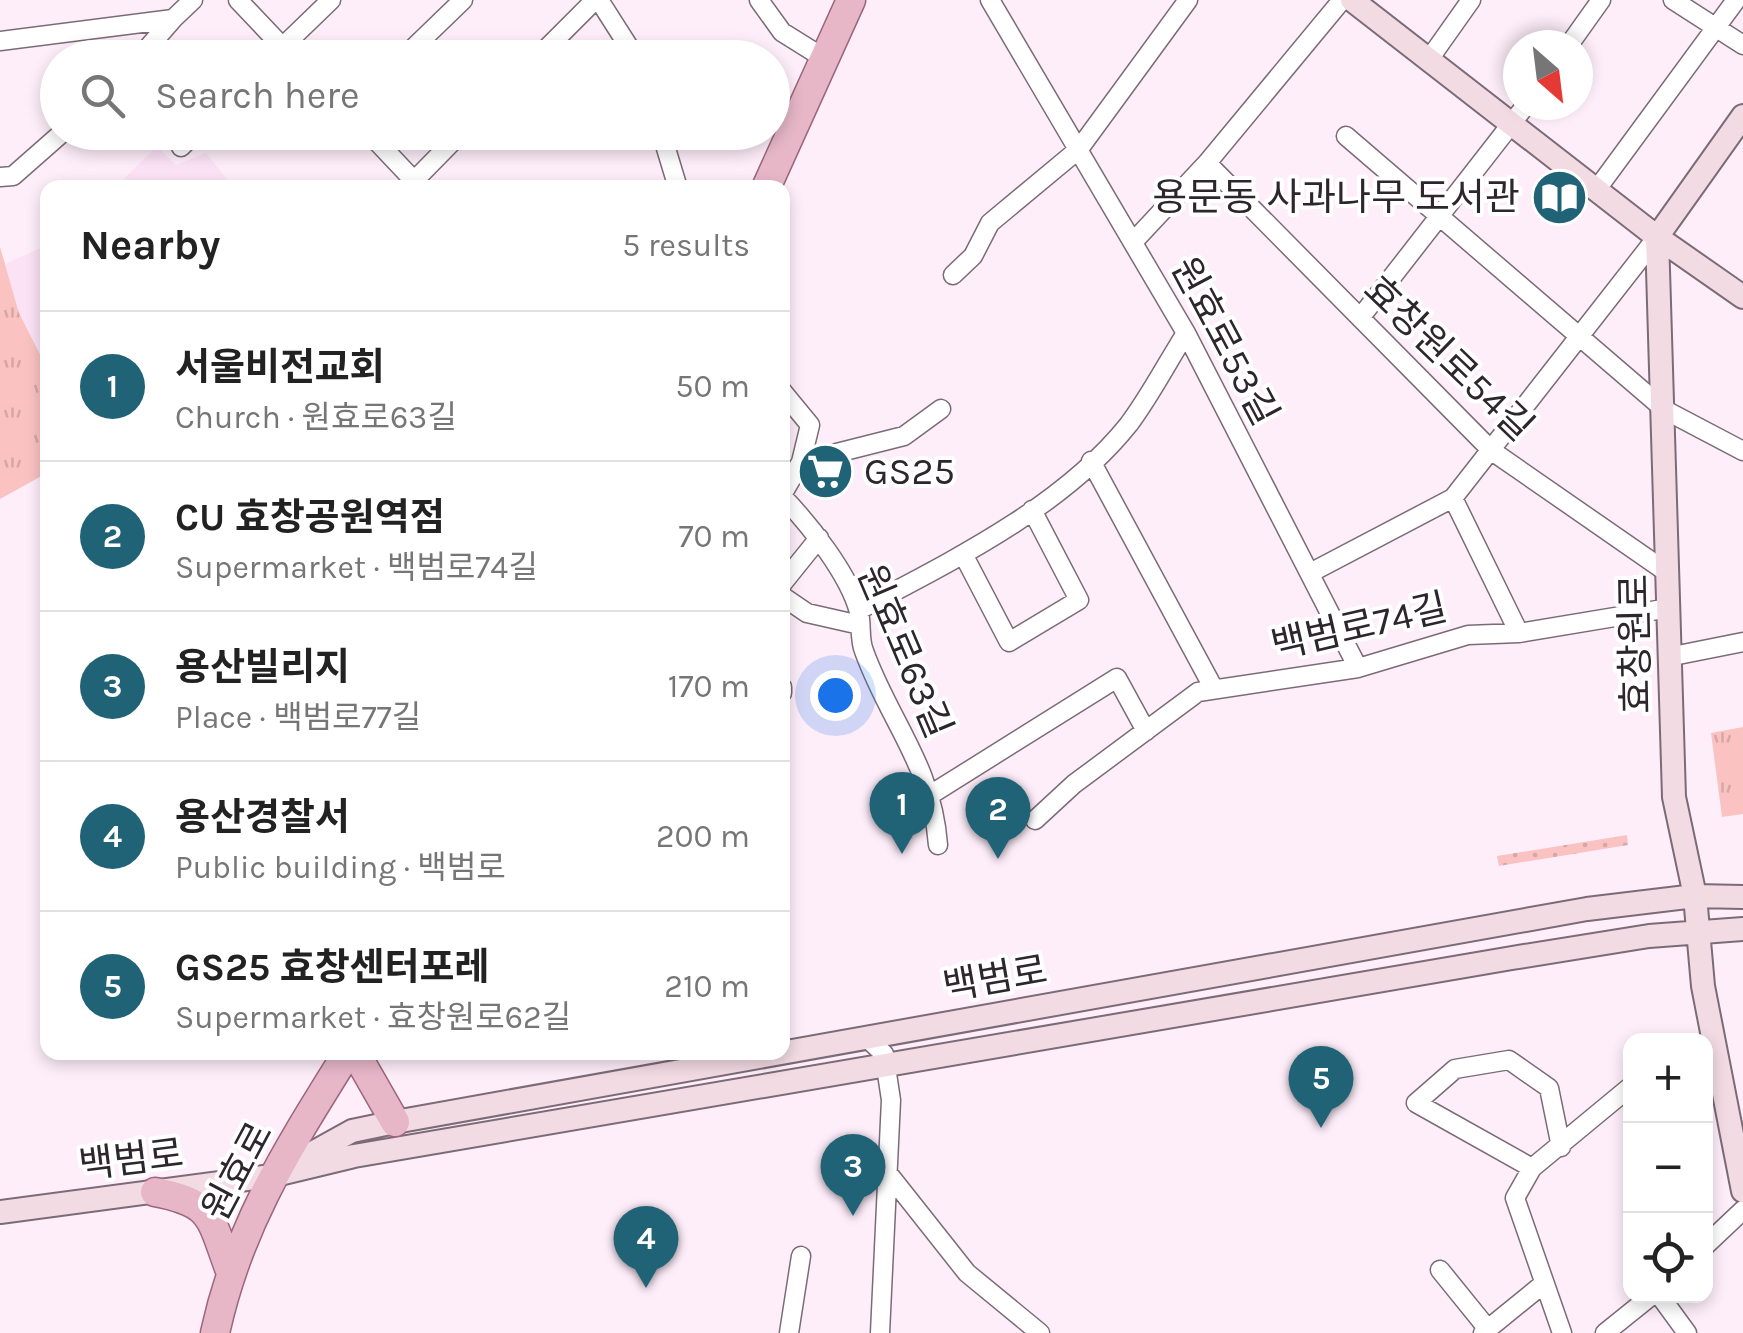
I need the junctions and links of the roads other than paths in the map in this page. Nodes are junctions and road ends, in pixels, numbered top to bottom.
1 (193, 0) edge
2 (238, 0) edge
3 (330, 0) edge
4 (464, 0) edge
5 (597, 0) edge
6 (760, 0) edge
7 (852, 0) edge
8 (990, 0) edge
9 (1188, 0) edge
10 (1342, 0) edge
11 (1352, 0) edge
12 (1471, 0) edge
13 (1601, 0) edge
14 (1672, 0) edge
15 (1736, 0) edge
16 (173, 19) junction
17 (1716, 28) junction
18 (1579, 30) edge
19 (0, 40) edge
20 (155, 40) edge
21 (271, 40) edge
22 (294, 40) edge
23 (423, 40) edge
24 (556, 40) edge
25 (624, 40) edge
26 (1743, 46) edge
27 (822, 58) junction
28 (1430, 58) junction
29 (1503, 104) edge
30 (1743, 116) edge
31 (1514, 120) edge
32 (1525, 120) edge
33 (790, 132) edge
34 (1346, 136) dead end
35 (1079, 149) junction
36 (43, 150) edge
37 (384, 150) edge
38 (446, 150) edge
39 (666, 150) edge
40 (782, 150) edge
41 (1207, 163) junction
42 (0, 177) edge
43 (410, 180) edge
44 (419, 180) edge
45 (676, 180) edge
46 (769, 180) edge
47 (1597, 189) junction
48 (1441, 215) junction
49 (1657, 237) junction
50 (1134, 240) junction
51 (953, 274) dead end
52 (1743, 296) edge
53 (1360, 318) junction
54 (1186, 333) junction
55 (1578, 339) junction
56 (790, 401) edge
57 (941, 409) dead end
58 (1664, 410) junction
59 (1743, 450) edge
60 (1492, 452) junction
61 (1091, 461) junction
62 (801, 462) junction
63 (790, 482) edge
64 (1454, 498) junction
65 (790, 505) edge
66 (1032, 510) junction
67 (819, 538) junction
68 (963, 554) junction
69 (790, 569) edge
70 (1310, 573) junction
71 (1668, 573) junction
72 (790, 602) edge
73 (1669, 608) junction
74 (859, 618) junction
75 (1519, 634) junction
76 (1743, 642) edge
77 (1668, 656) junction
78 (1358, 668) junction
79 (1214, 689) junction
80 (1146, 731) junction
81 (930, 795) junction
82 (1035, 820) dead end
83 (938, 845) dead end
84 (1695, 896) junction
85 (1743, 897) edge
86 (1505, 925) junction
87 (1743, 929) edge
88 (1698, 930) junction
89 (1512, 958) junction
90 (953, 1021) junction
91 (867, 1038) junction
92 (790, 1052) edge
93 (347, 1060) edge
94 (358, 1060) edge
95 (743, 1060) edge
96 (887, 1067) junction
97 (1623, 1093) edge
98 (406, 1120) junction
99 (421, 1144) junction
100 (1561, 1147) junction
101 (1532, 1168) junction
102 (271, 1176) junction
103 (891, 1177) junction
104 (1743, 1191) edge
105 (156, 1192) junction
106 (1743, 1210) edge
107 (0, 1212) edge
108 (1713, 1238) edge
109 (802, 1256) dead end
110 (229, 1268) junction
111 (1440, 1270) dead end
112 (1542, 1285) junction
113 (1642, 1303) edge
114 (1665, 1303) edge
115 (1485, 1331) edge
116 (215, 1333) edge
117 (789, 1333) edge
118 (880, 1333) edge
119 (1040, 1333) edge
120 (1562, 1333) edge
121 (1606, 1333) edge
122 (1687, 1333) edge

1 - 16 street
2 - 21 street
3 - 22 street
4 - 23 street
5 - 24 street
5 - 25 street
6 - 27 street
7 - 27 main road
8 - 35 street, 원효로53길
9 - 35 street
10 - 41 street
11 - 28 main road
12 - 28 street
13 - 18 street
14 - 17 street
15 - 17 street
16 - 19 street
16 - 20 street
17 - 26 street
17 - 47 street
27 - 33 main road
28 - 29 main road
30 - 49 main road
31 - 48 street
32 - 47 main road
34 - 48 street
35 - 50 street, 원효로53길
35 - 51 street
36 - 42 street
37 - 43 street
38 - 44 street
39 - 45 street
40 - 46 main road
41 - 50 street
41 - 53 street, 효창원로54길
47 - 49 main road
48 - 53 street
48 - 55 street
49 - 52 main road
49 - 55 street
49 - 58 main road, 효창원로
50 - 54 street, 원효로53길
53 - 60 street, 효창원로54길
54 - 61 street
54 - 70 street, 원효로53길
55 - 58 street
55 - 60 street
56 - 62 street
57 - 62 street
58 - 59 street
58 - 71 main road, 효창원로
60 - 64 street
60 - 71 street, 효창원로54길
61 - 66 street
61 - 79 street
62 - 63 street
64 - 70 street
64 - 75 street, 백범로74길
65 - 67 street, 원효로63길
66 - 68 street
66 - 68 street
67 - 69 street
67 - 74 street, 원효로63길
68 - 74 street
70 - 78 street, 원효로53길
71 - 73 main road, 효창원로
72 - 74 street
73 - 75 street, 백범로74길
73 - 77 main road, 효창원로
74 - 81 street, 원효로63길
75 - 78 street, 백범로74길
76 - 77 street
77 - 84 main road, 효창원로
78 - 79 street, 백범로74길
79 - 80 street, 백범로74길
80 - 81 street
80 - 82 street, 백범로74길
81 - 83 street, 원효로63길
84 - 85 main road, 백범로
84 - 86 main road, 백범로
84 - 88 main road, 효창원로
86 - 89 main road
86 - 90 main road, 백범로
87 - 88 main road, 백범로
88 - 89 main road, 백범로
88 - 104 main road, 효창원로
89 - 96 main road, 백범로
90 - 91 main road, 백범로
90 - 96 main road
91 - 92 main road, 백범로
91 - 96 street
93 - 102 main road, 원효로
94 - 98 main road
95 - 98 main road, 백범로
96 - 99 main road, 백범로
96 - 103 street
97 - 100 street
98 - 99 main road
98 - 102 main road, 백범로
99 - 102 main road, 백범로
100 - 101 street
100 - 101 street
101 - 112 street
102 - 105 main road, 백범로
102 - 110 main road, 원효로
103 - 118 street
103 - 119 street
105 - 107 main road, 백범로
105 - 110 main road
106 - 108 street
109 - 117 street
110 - 116 main road, 원효로
111 - 115 street
112 - 115 street
112 - 120 street
113 - 121 street
114 - 122 street

